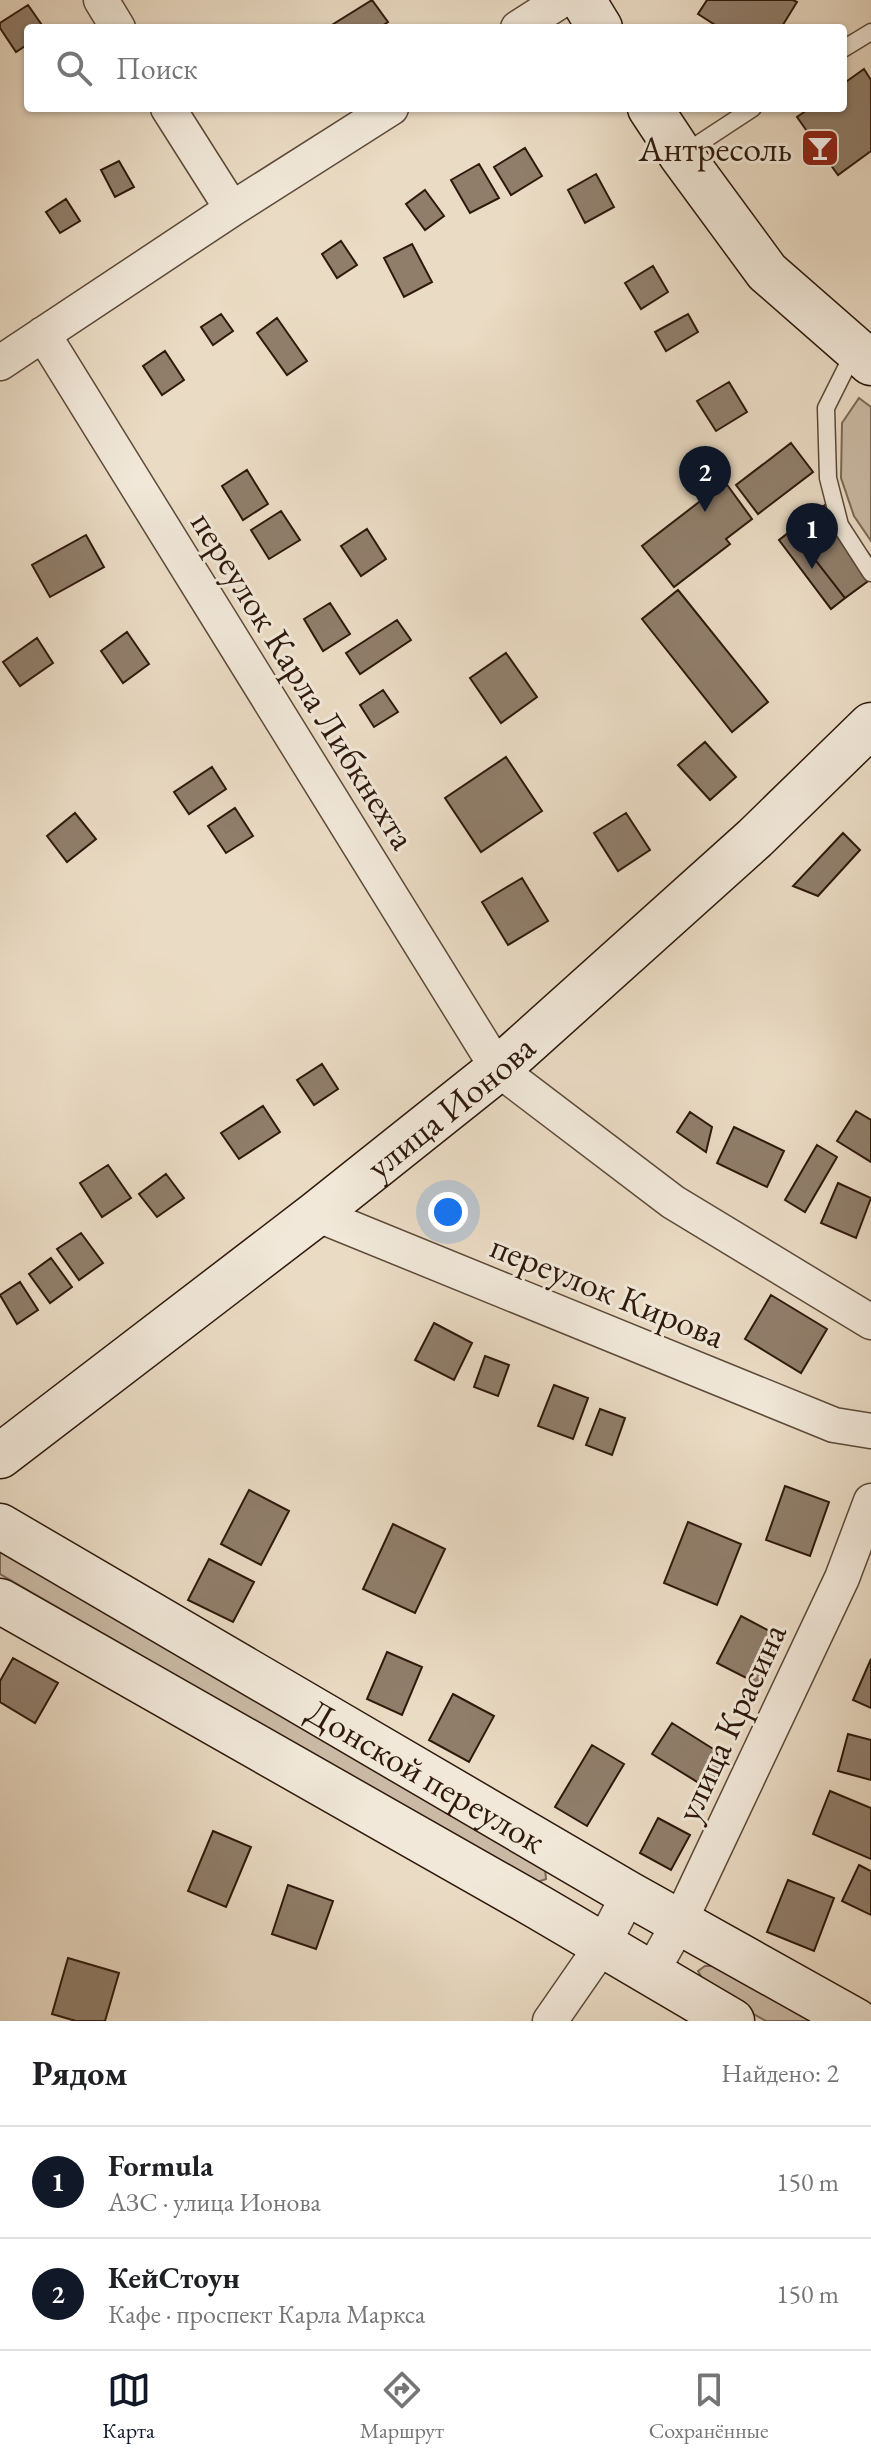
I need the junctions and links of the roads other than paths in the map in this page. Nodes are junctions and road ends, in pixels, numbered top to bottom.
1 (101, 0) edge
2 (562, 0) edge
3 (583, 0) edge
4 (116, 24) edge
5 (524, 24) edge
6 (598, 24) edge
7 (871, 32) edge
8 (847, 47) edge
9 (171, 112) edge
10 (385, 112) edge
11 (653, 112) edge
12 (747, 112) edge
13 (681, 155) junction
14 (232, 209) junction
15 (43, 334) junction
16 (863, 357) edge
17 (0, 363) edge
18 (871, 573) edge
19 (871, 725) edge
20 (498, 1069) junction
21 (316, 1214) junction
22 (871, 1322) edge
23 (871, 1431) edge
24 (0, 1456) edge
25 (871, 1501) edge
26 (0, 1526) edge
27 (0, 1601) edge
28 (629, 1894) junction
29 (679, 1923) junction
30 (602, 1946) junction
31 (651, 1973) junction
32 (550, 2021) edge
33 (732, 2021) edge
34 (856, 2021) edge

1 - 4 street
2 - 5 street
3 - 6 main road
7 - 8 lane
9 - 14 street
10 - 14 street
11 - 13 main road
12 - 13 lane
13 - 16 main road
14 - 15 street
15 - 17 street
15 - 20 street, переулок Карла Либкнехта
16 - 18 lane
19 - 20 main road, улица Ионова
20 - 21 main road, улица Ионова
20 - 22 street
21 - 23 street, переулок Кирова
21 - 24 main road, улица Ионова
25 - 29 street, улица Красина
26 - 28 main road, Донской переулок
27 - 30 main road, Донской переулок
28 - 29 main road, Донской переулок
28 - 30 street
29 - 31 street, улица Красина
29 - 34 main road, Донской переулок
30 - 31 main road, Донской переулок
30 - 32 street
31 - 33 main road, Донской переулок

